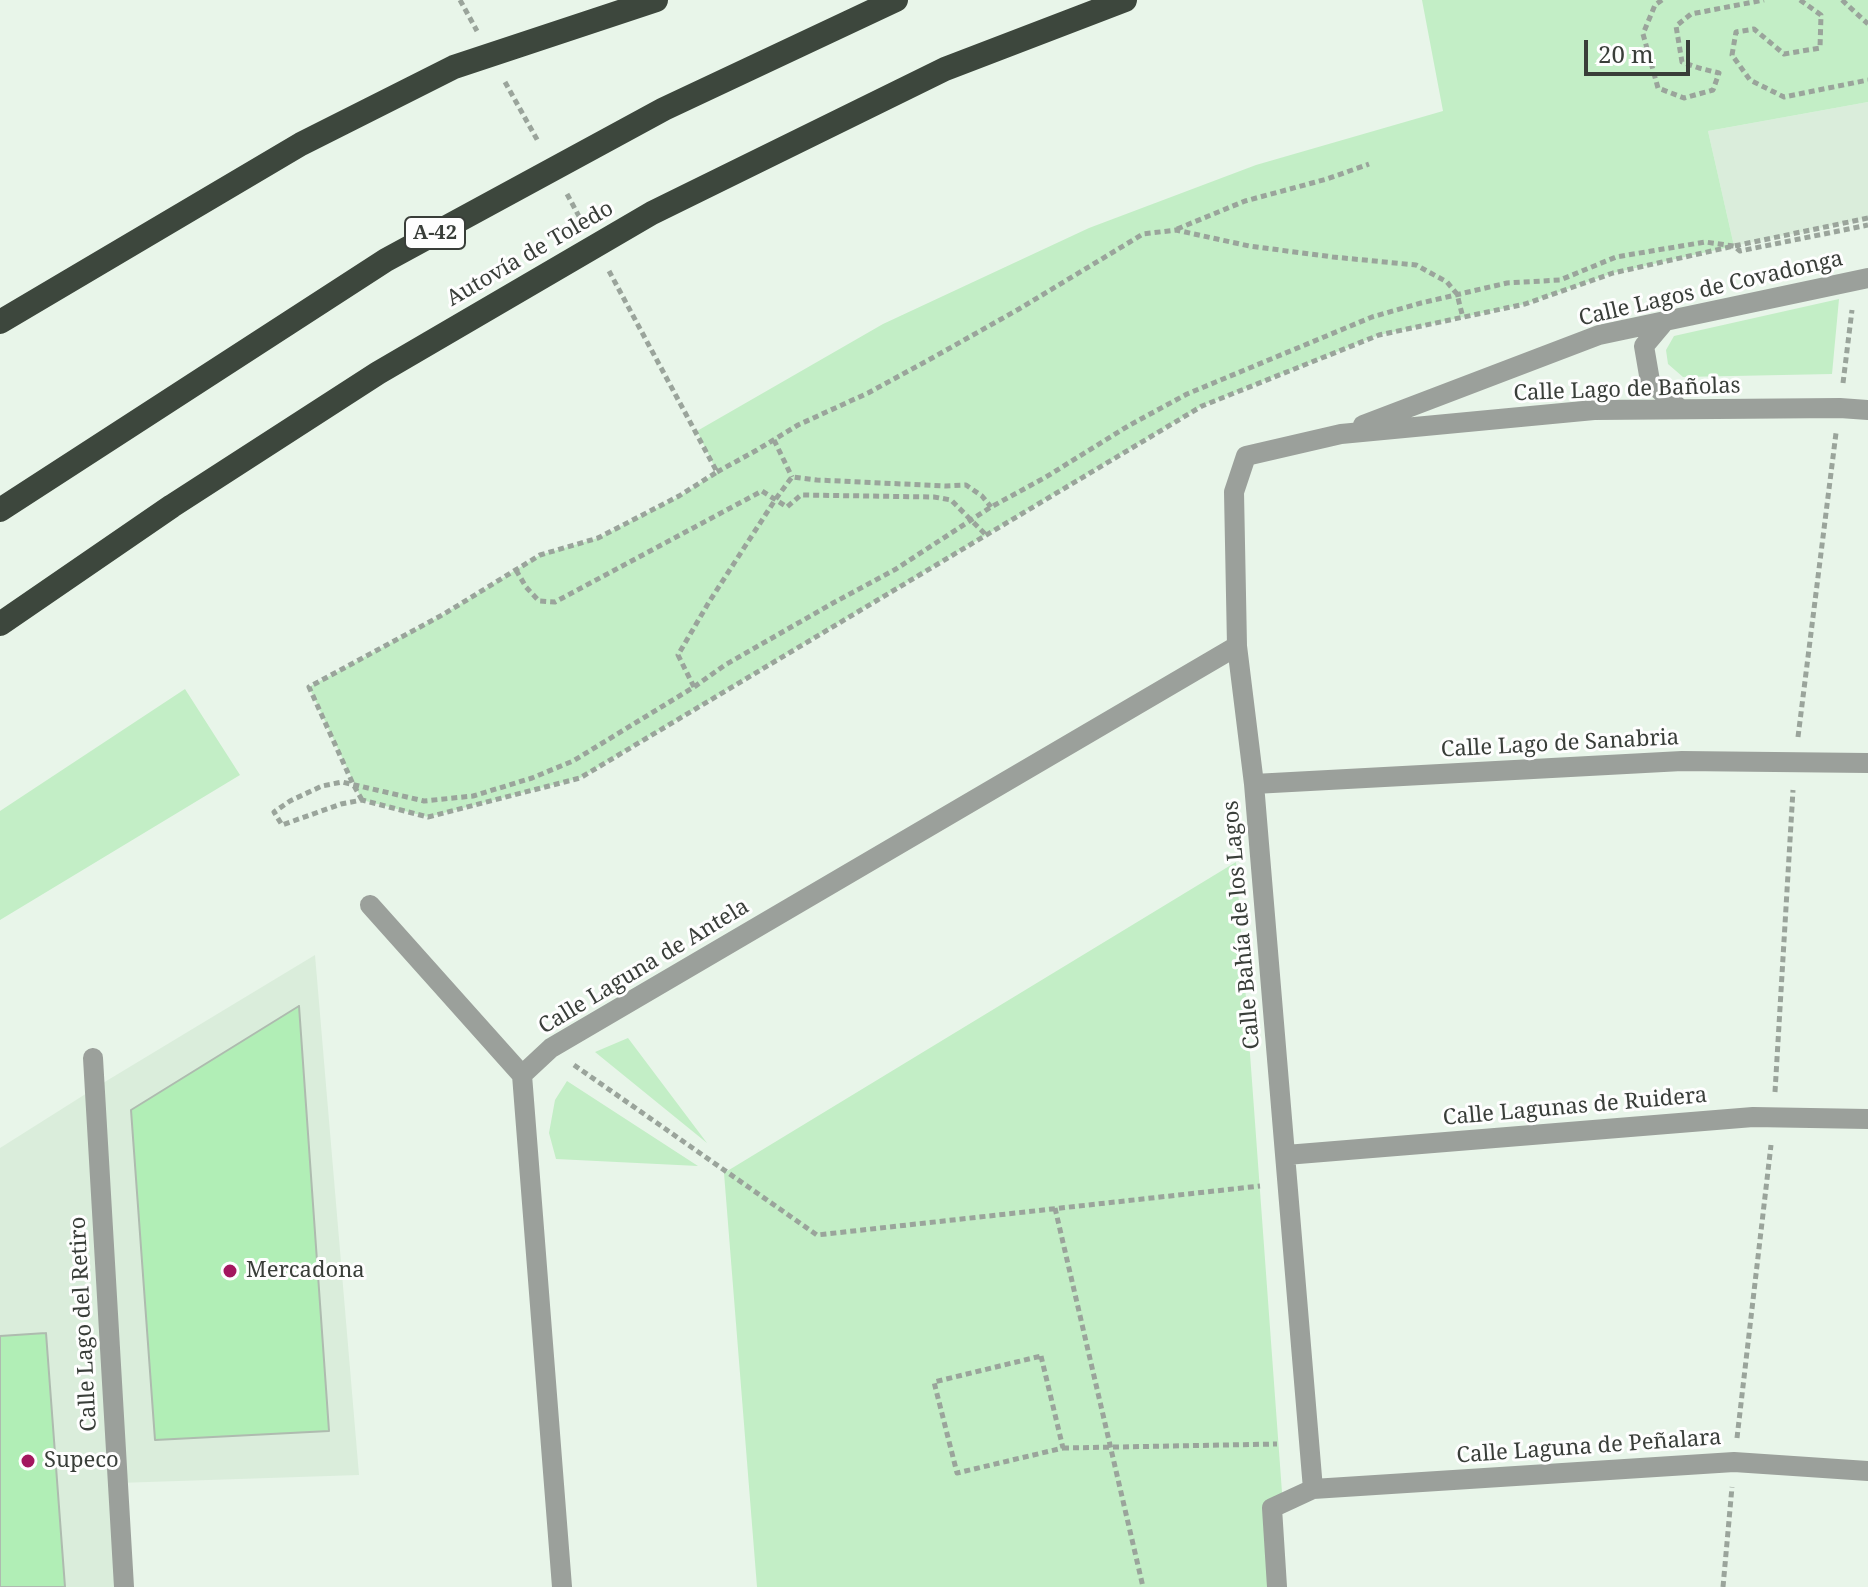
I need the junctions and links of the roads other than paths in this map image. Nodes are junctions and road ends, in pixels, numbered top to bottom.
1 (656, 0) edge
2 (896, 0) edge
3 (1125, 0) edge
4 (1862, 279) edge
5 (1665, 321) junction
6 (0, 322) edge
7 (1680, 409) junction
8 (1868, 410) edge
9 (1341, 434) junction
10 (0, 510) edge
11 (0, 624) edge
12 (1237, 646) junction
13 (1868, 763) edge
14 (1254, 784) junction
15 (370, 905) dead end
16 (93, 1058) dead end
17 (522, 1075) junction
18 (1868, 1119) edge
19 (1286, 1155) junction
20 (1868, 1471) edge
21 (1313, 1489) junction
22 (124, 1587) edge
23 (562, 1587) edge
24 (1277, 1587) edge

1 - 6 highway
2 - 10 highway, A-42
3 - 11 highway, Autovía de Toledo
4 - 5 street, Calle Lagos de Covadonga
5 - 7 street
5 - 9 street, Calle Lagos de Covadonga
7 - 8 street, Calle Lago de Bañolas
7 - 9 street, Calle Lago de Bañolas
9 - 12 street, Calle Bahía de los Lagos
12 - 14 street, Calle Bahía de los Lagos
12 - 17 street, Calle Laguna de Antela
13 - 14 street, Calle Lago de Sanabria
14 - 19 street, Calle Bahía de los Lagos
15 - 17 street
16 - 22 street, Calle Lago del Retiro
17 - 23 street
18 - 19 street, Calle Lagunas de Ruidera
19 - 21 street, Calle Bahía de los Lagos
20 - 21 street, Calle Laguna de Peñalara
21 - 24 street

